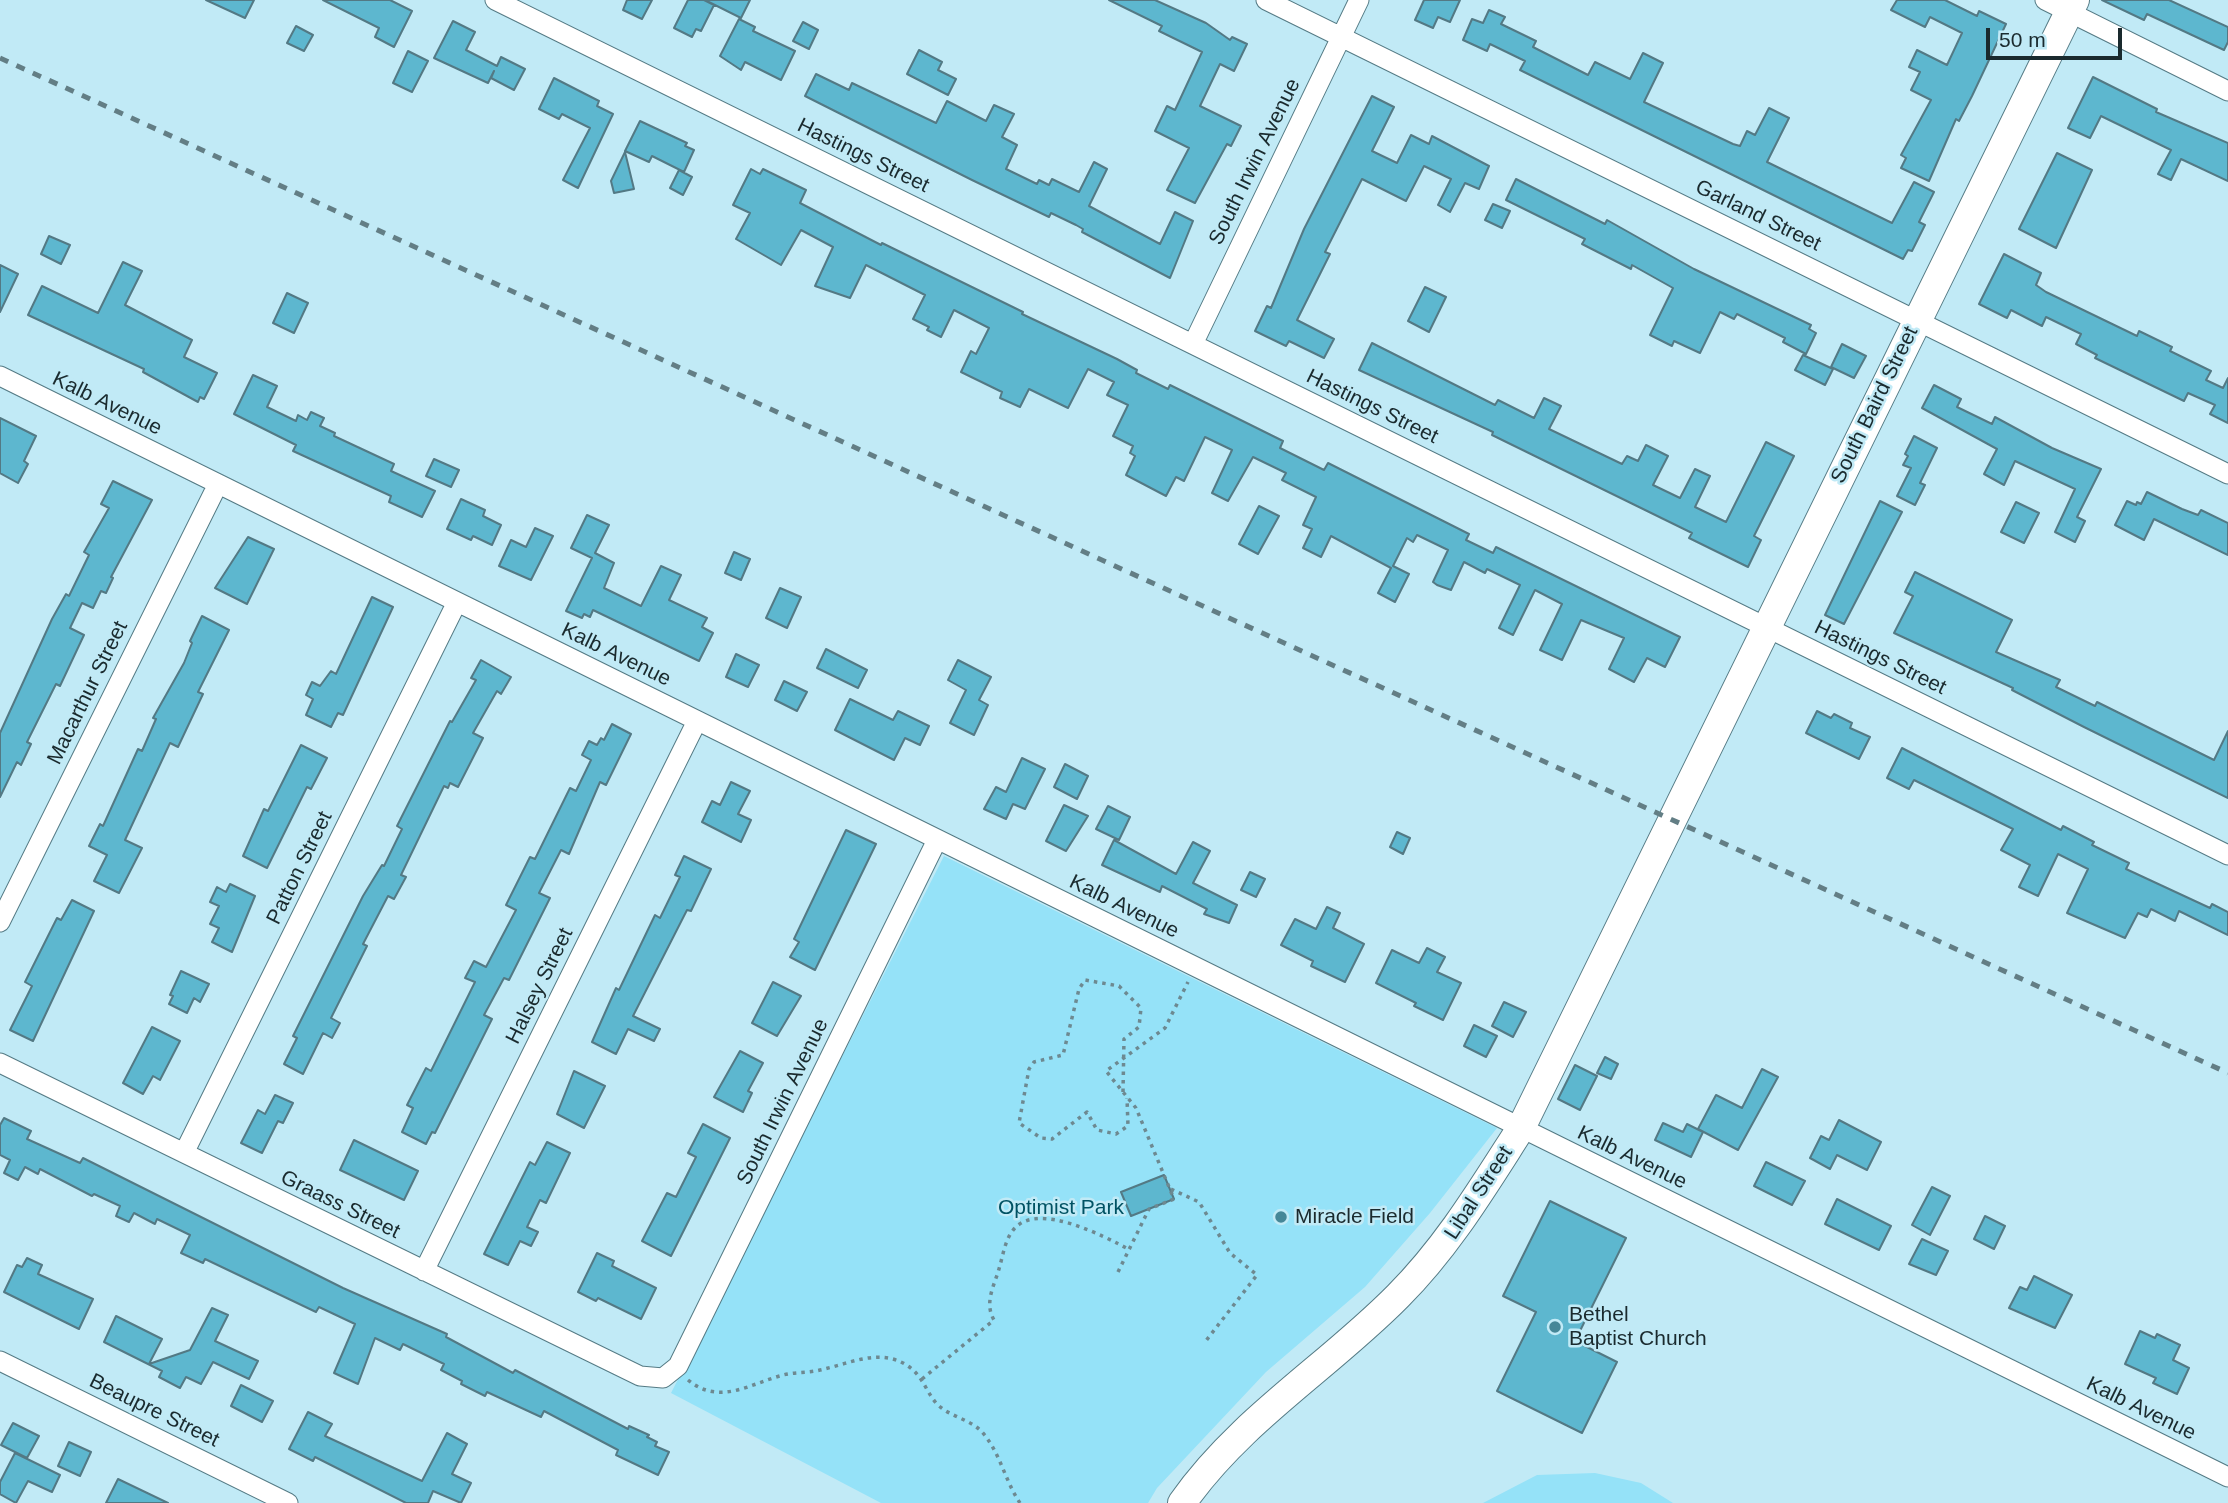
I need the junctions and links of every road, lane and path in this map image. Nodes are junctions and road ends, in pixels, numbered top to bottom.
1 (495, 0) edge
2 (1266, 0) edge
3 (1359, 0) edge
4 (2063, 4) edge
5 (1341, 37) junction
6 (2228, 91) edge
7 (1917, 319) junction
8 (1193, 344) junction
9 (0, 376) edge
10 (2228, 474) edge
11 (218, 484) junction
12 (457, 603) junction
13 (1766, 626) junction
14 (697, 721) junction
15 (1677, 810) joint
16 (937, 840) junction
17 (2228, 855) edge
18 (0, 922) edge
19 (1195, 968) junction
20 (1124, 1058) junction
21 (0, 1063) edge
22 (1123, 1092) junction
23 (1127, 1098) junction
24 (1521, 1128) junction
25 (184, 1153) junction
26 (1169, 1188) junction
27 (1130, 1250) junction
28 (424, 1271) junction
29 (1118, 1272) dead end
30 (1205, 1342) dead end
31 (0, 1361) edge
32 (669, 1373) junction
33 (922, 1379) junction
34 (2228, 1477) edge
35 (288, 1503) edge
36 (1020, 1503) edge
37 (1182, 1503) edge

1 - 8 street, Hastings Street
2 - 5 street, Garland Street
3 - 5 street, South Irwin Avenue
4 - 6 street
4 - 7 street, South Baird Street
5 - 7 street, Garland Street
5 - 8 street, South Irwin Avenue
7 - 10 street, Garland Street
7 - 13 street, South Baird Street
8 - 13 street, Hastings Street
9 - 11 street, Kalb Avenue
11 - 12 street, Kalb Avenue
11 - 18 street, Macarthur Street
12 - 14 street, Kalb Avenue
12 - 25 street, Patton Street
13 - 15 street, South Baird Street
13 - 17 street, Hastings Street
14 - 16 street, Kalb Avenue
14 - 28 street, Halsey Street
15 - 24 street, Libal Street
16 - 19 street, Kalb Avenue
16 - 32 street, South Irwin Avenue
19 - 20 path
19 - 24 street, Kalb Avenue
20 - 22 path
20 - 22 path
20 - 23 path
21 - 25 street, Graass Street
22 - 23 path
23 - 26 path
24 - 34 street, Kalb Avenue
24 - 37 street, Libal Street
25 - 28 street, Graass Street
26 - 27 path
26 - 30 path
27 - 29 path
27 - 33 path
28 - 32 street, Graass Street
31 - 35 street, Beaupre Street
32 - 33 path
33 - 36 path

